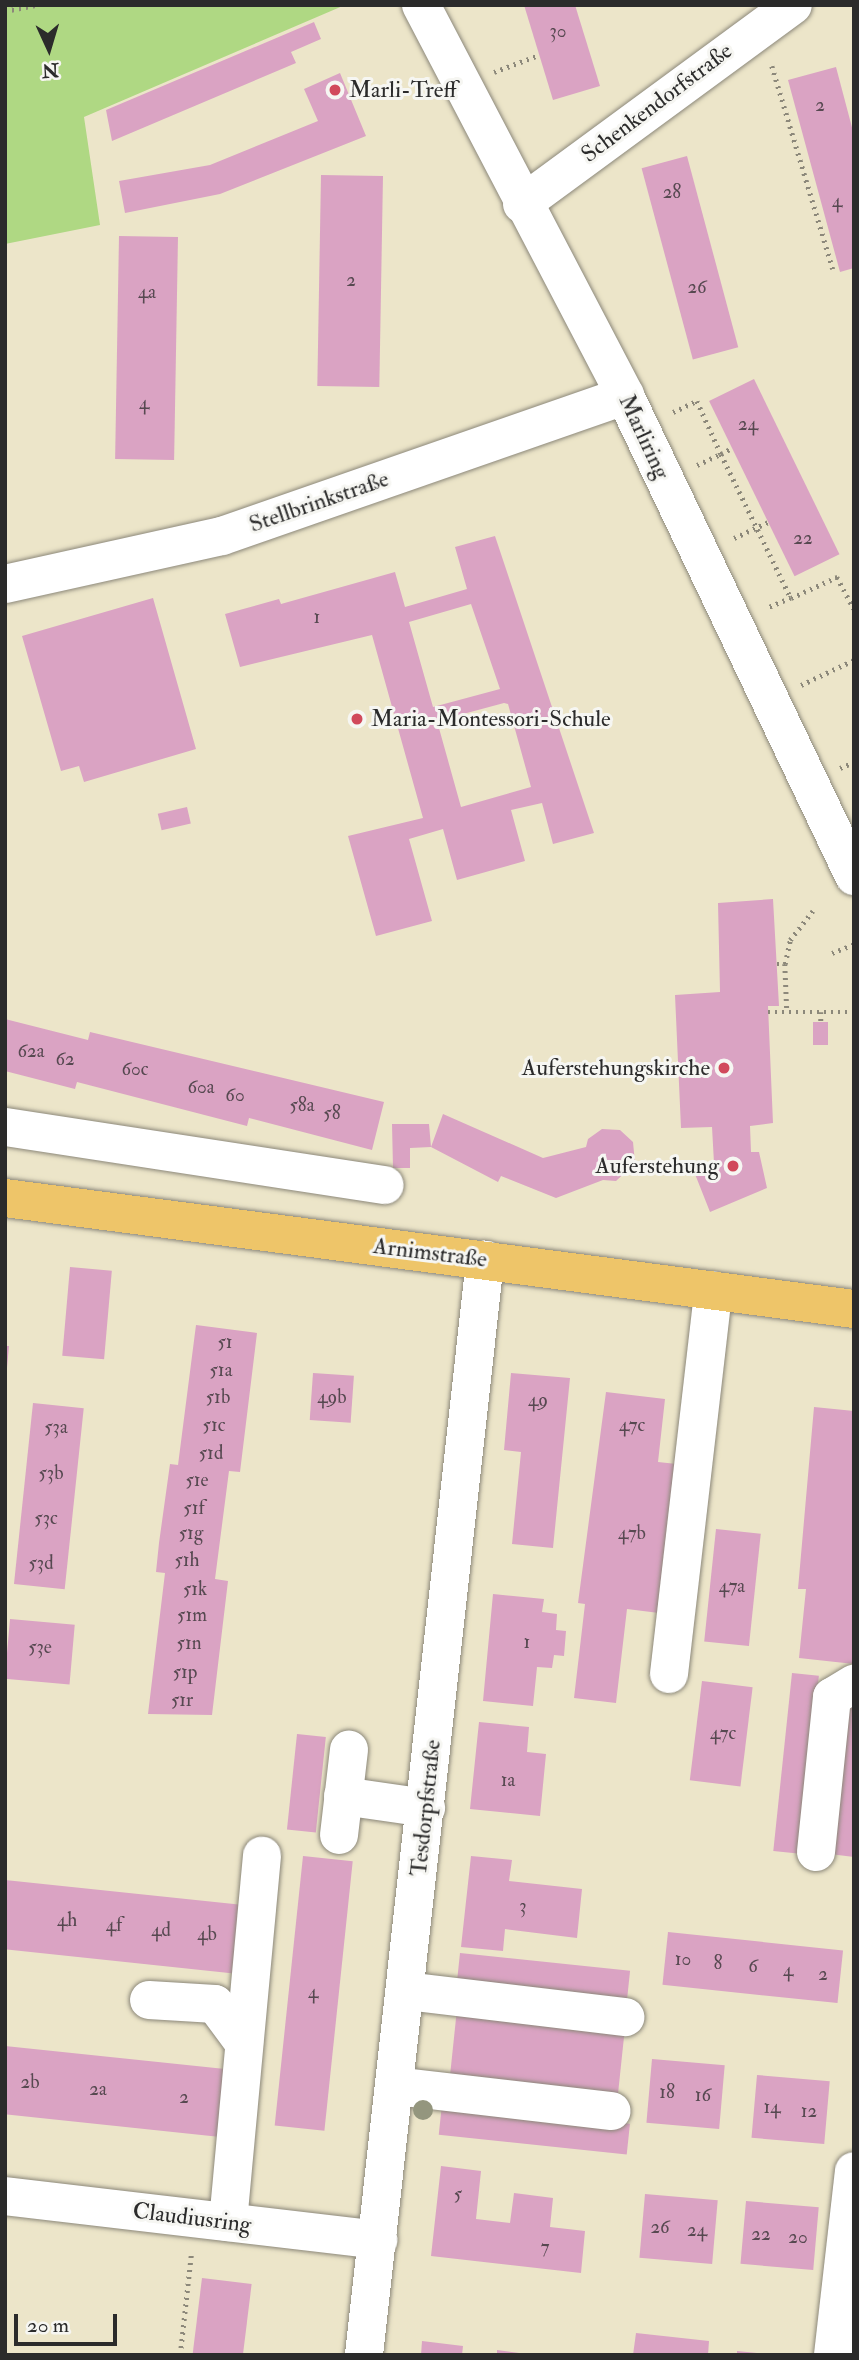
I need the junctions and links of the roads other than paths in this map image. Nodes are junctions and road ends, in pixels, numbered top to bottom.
1 (421, 5) edge
2 (793, 5) edge
3 (522, 204) junction
4 (625, 396) junction
5 (5, 584) edge
6 (854, 876) edge
7 (5, 1127) edge
8 (385, 1185) dead end
9 (5, 1198) edge
10 (485, 1260) junction
11 (713, 1291) junction
12 (854, 1309) edge
13 (669, 1674) dead end
14 (854, 1684) edge
15 (349, 1750) dead end
16 (343, 1796) junction
17 (426, 1808) junction
18 (339, 1835) dead end
19 (816, 1852) dead end
20 (262, 1856) dead end
21 (406, 1991) junction
22 (149, 2000) dead end
23 (625, 2017) dead end
24 (244, 2043) junction
25 (396, 2086) junction
26 (612, 2111) dead end
27 (854, 2171) edge
28 (5, 2196) edge
29 (211, 2220) junction
30 (379, 2240) junction
31 (364, 2355) edge
32 (833, 2355) edge

1 - 3 street, Marliring
2 - 3 street, Schenkendorfstraße
3 - 4 street, Marliring
4 - 5 street, Stellbrinkstraße
4 - 6 street, Marliring
7 - 8 street
9 - 10 main road, Arnimstraße
10 - 11 main road, Arnimstraße
10 - 17 street, Tesdorpfstraße
11 - 12 main road, Arnimstraße
11 - 13 street
14 - 19 street
15 - 16 street
16 - 17 street
16 - 18 street
17 - 21 street, Tesdorpfstraße
20 - 24 street
21 - 23 street
21 - 25 street, Tesdorpfstraße
22 - 24 street
24 - 29 street
25 - 26 street
25 - 30 street, Tesdorpfstraße
27 - 32 street
28 - 29 street, Claudiusring
29 - 30 street, Claudiusring
30 - 31 street, Tesdorpfstraße

